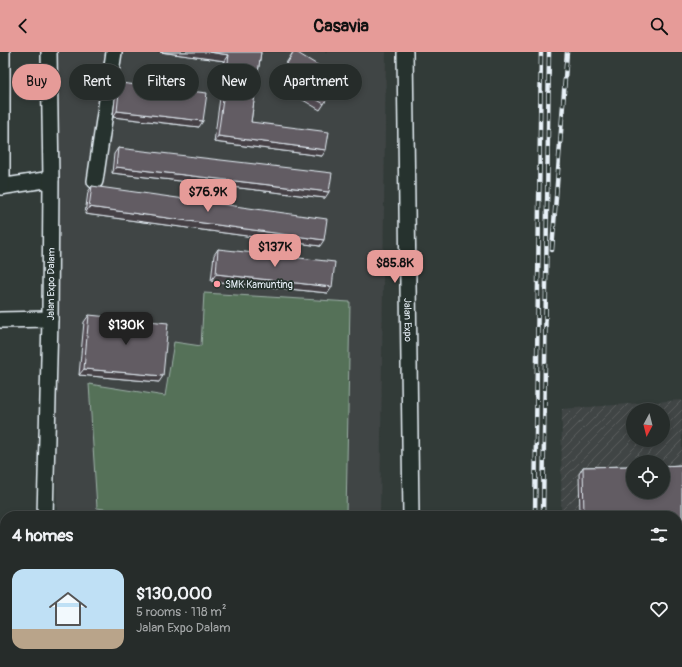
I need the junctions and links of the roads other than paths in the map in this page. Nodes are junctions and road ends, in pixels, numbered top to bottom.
1 (2, 52) edge
2 (49, 52) edge
3 (114, 52) edge
4 (406, 52) edge
5 (51, 179) junction
6 (95, 181) dead end
7 (1, 187) edge
8 (50, 319) junction
9 (0, 320) edge
10 (46, 511) edge
11 (411, 511) edge

1 - 7 street
2 - 5 street, Jalan Expo Dalam
3 - 6 street
4 - 11 street, Jalan Expo
5 - 7 street
5 - 8 street, Jalan Expo Dalam
8 - 9 street
8 - 10 street, Jalan Expo Dalam

